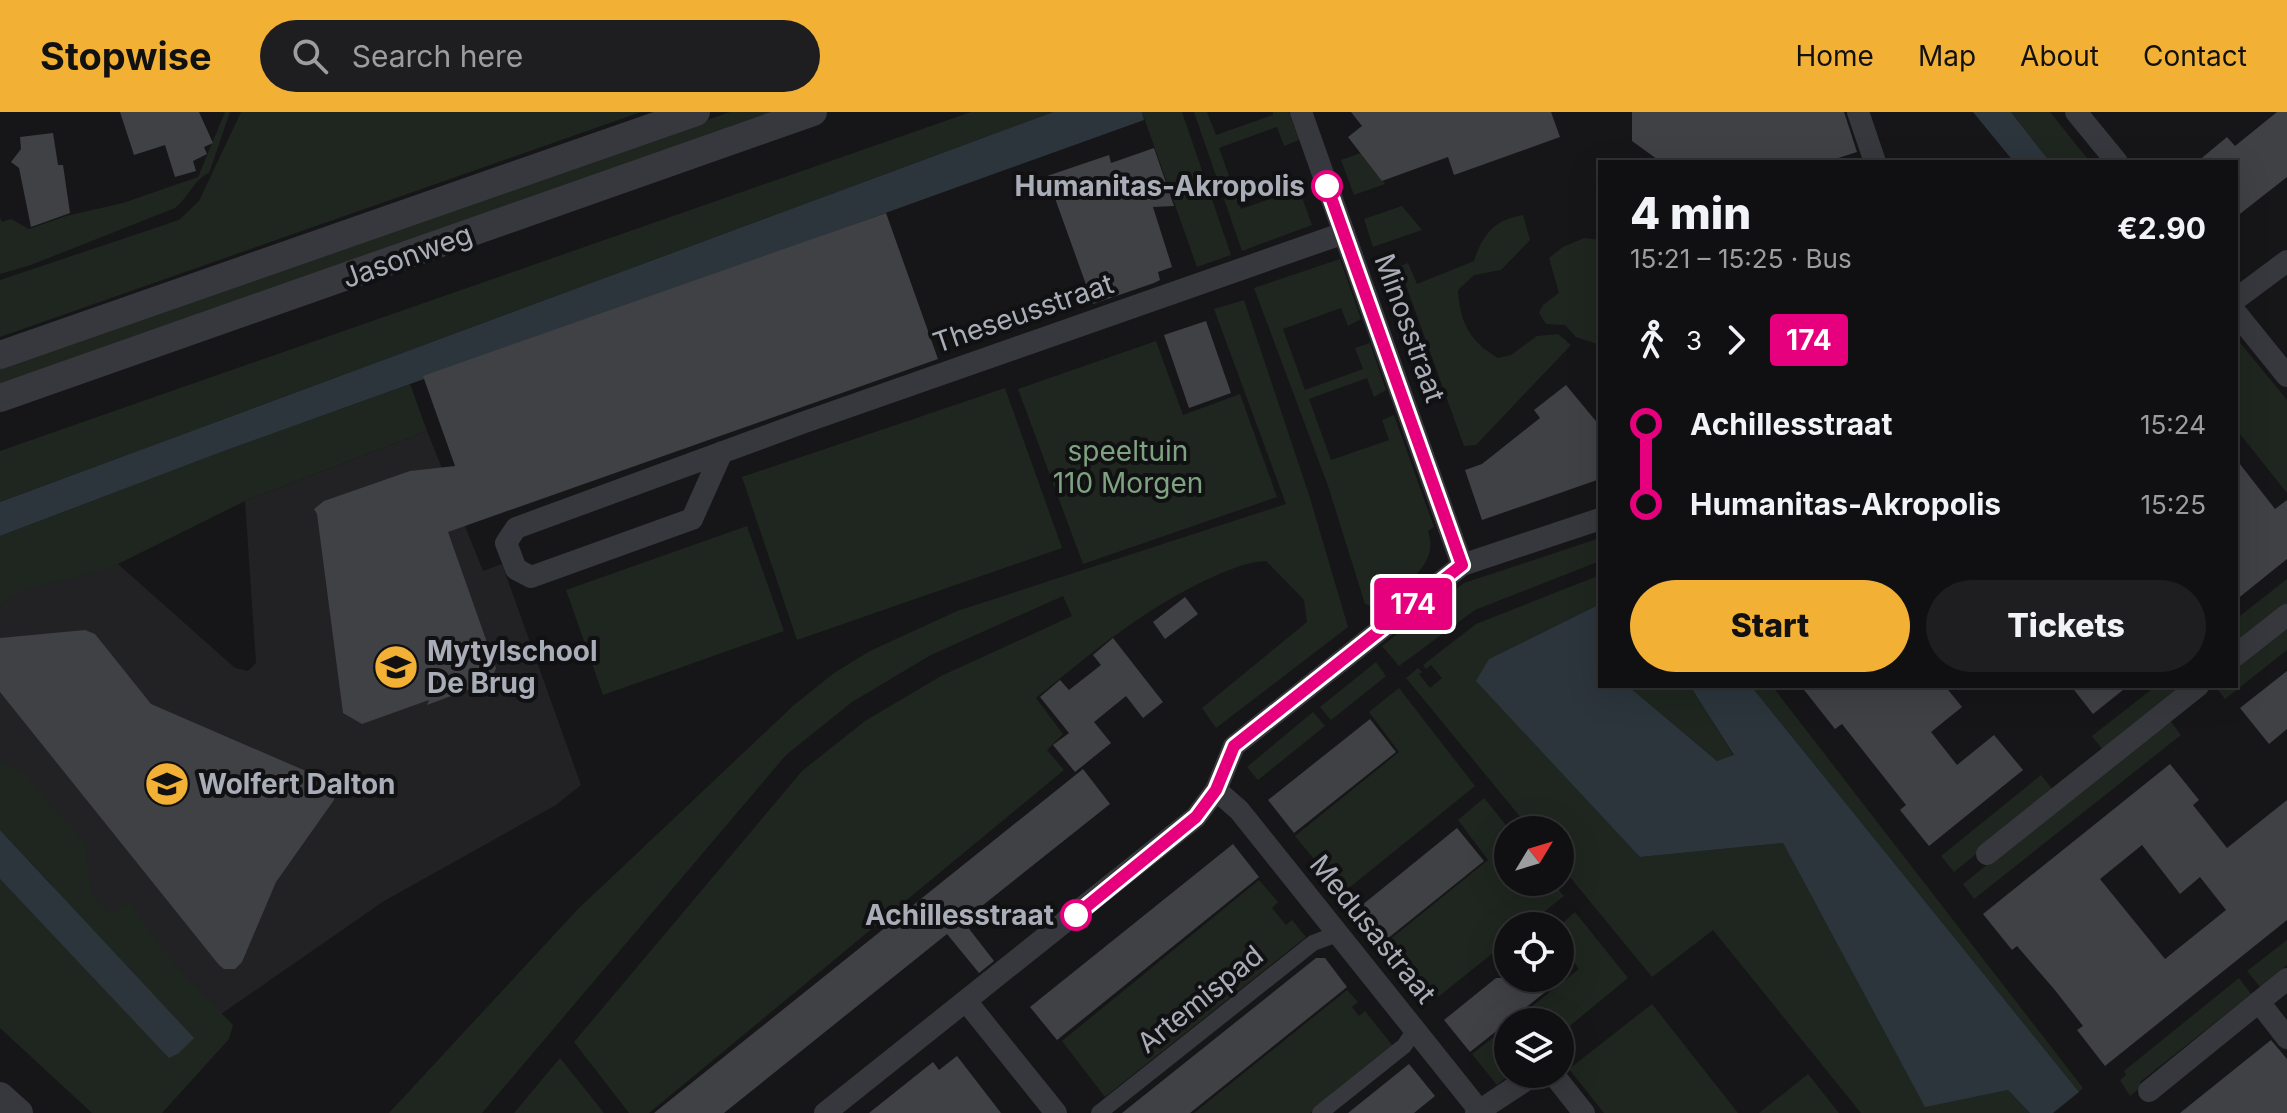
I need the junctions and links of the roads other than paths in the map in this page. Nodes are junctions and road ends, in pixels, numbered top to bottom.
1 (696, 112) edge
2 (813, 112) edge
3 (1301, 112) edge
4 (1858, 112) edge
5 (2076, 112) edge
6 (1874, 160) edge
7 (2115, 160) edge
8 (1344, 233) junction
9 (2287, 261) edge
10 (2238, 298) edge
11 (2238, 315) edge
12 (0, 355) edge
13 (2287, 376) edge
14 (0, 398) edge
15 (722, 452) junction
16 (1598, 520) edge
17 (1462, 565) junction
18 (2287, 615) edge
19 (2238, 653) edge
20 (2195, 688) edge
21 (1216, 790) junction
22 (1987, 854) dead end
23 (1337, 934) junction
24 (2287, 979) edge
25 (966, 1001) junction
26 (2259, 1002) junction
27 (1415, 1030) junction
28 (2287, 1038) edge
29 (1514, 1088) edge
30 (1564, 1088) edge
31 (2149, 1091) dead end
32 (0, 1096) edge
33 (1478, 1112) edge
34 (19, 1113) edge
35 (825, 1113) edge
36 (1056, 1113) edge
37 (1099, 1113) edge
38 (1320, 1113) edge
39 (1584, 1113) edge

1 - 12 street, Jasonweg
2 - 14 street, Jasonweg
3 - 8 street, Minosstraat
4 - 6 street
5 - 7 street
8 - 15 street, Theseusstraat
8 - 17 street, Minosstraat
9 - 10 street
11 - 13 street
15 - 15 street, Theseusstraat
16 - 17 street
17 - 21 street
18 - 19 street
20 - 22 street
21 - 23 street, Medusastraat
21 - 25 street
23 - 27 street, Medusastraat
23 - 37 street, Artemispad
24 - 26 street
25 - 35 street
25 - 36 street
26 - 28 street
26 - 31 street
27 - 33 street, Medusastraat
27 - 38 street
29 - 33 street
30 - 39 street
32 - 34 street

